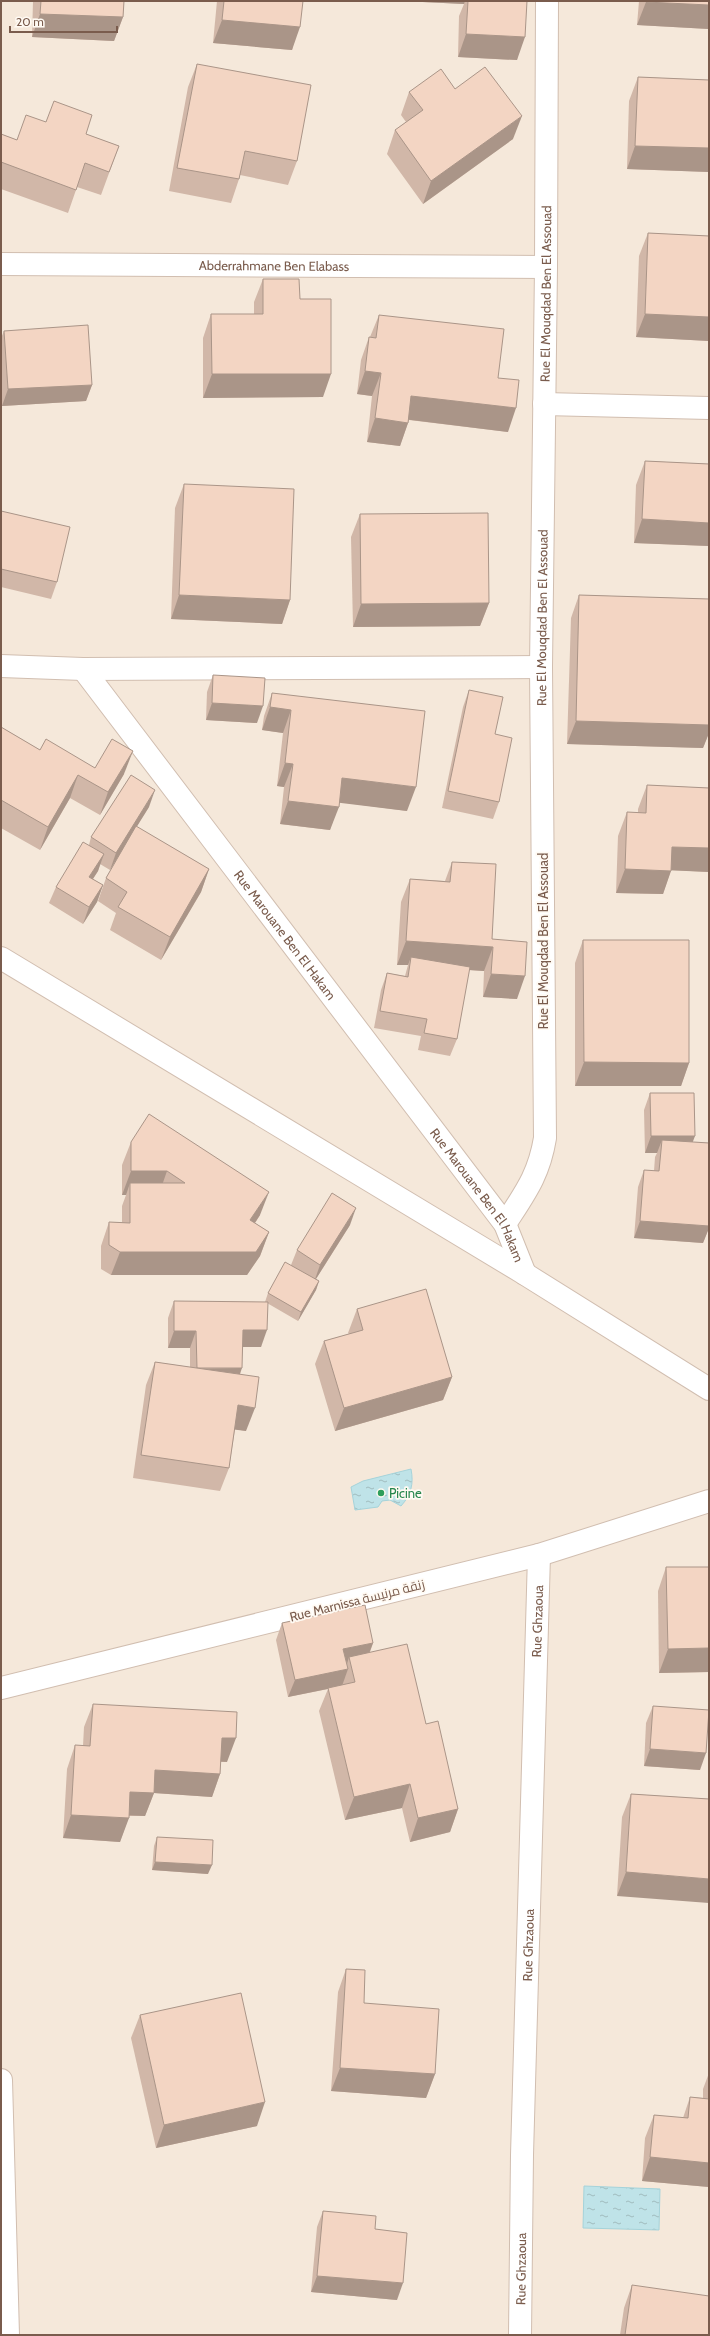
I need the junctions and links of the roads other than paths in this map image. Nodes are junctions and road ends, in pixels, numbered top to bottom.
1 (547, 1) edge
2 (1, 264) edge
3 (546, 267) junction
4 (544, 404) junction
5 (709, 408) edge
6 (1, 666) edge
7 (541, 667) junction
8 (83, 669) junction
9 (1, 958) edge
10 (505, 1224) junction
11 (525, 1274) junction
12 (709, 1389) edge
13 (709, 1501) edge
14 (539, 1555) junction
15 (1, 1688) edge
16 (1, 2080) edge
17 (8, 2335) edge
18 (520, 2335) edge

1 - 3 street, Rue El Mouqdad Ben El Assouad
2 - 3 street, Abderrahmane Ben Elabass
3 - 4 street, Rue El Mouqdad Ben El Assouad
4 - 5 street
4 - 7 street, Rue El Mouqdad Ben El Assouad
6 - 8 street
7 - 8 street
7 - 10 street, Rue El Mouqdad Ben El Assouad
8 - 10 street, Rue Marouane Ben El Hakam
9 - 11 street
10 - 11 street, Rue Marouane Ben El Hakam
11 - 12 street
13 - 14 street, Rue Marnissa زنقة مرنيسة
14 - 15 street, Rue Marnissa زنقة مرنيسة
14 - 18 street, Rue Ghzaoua
16 - 17 street

